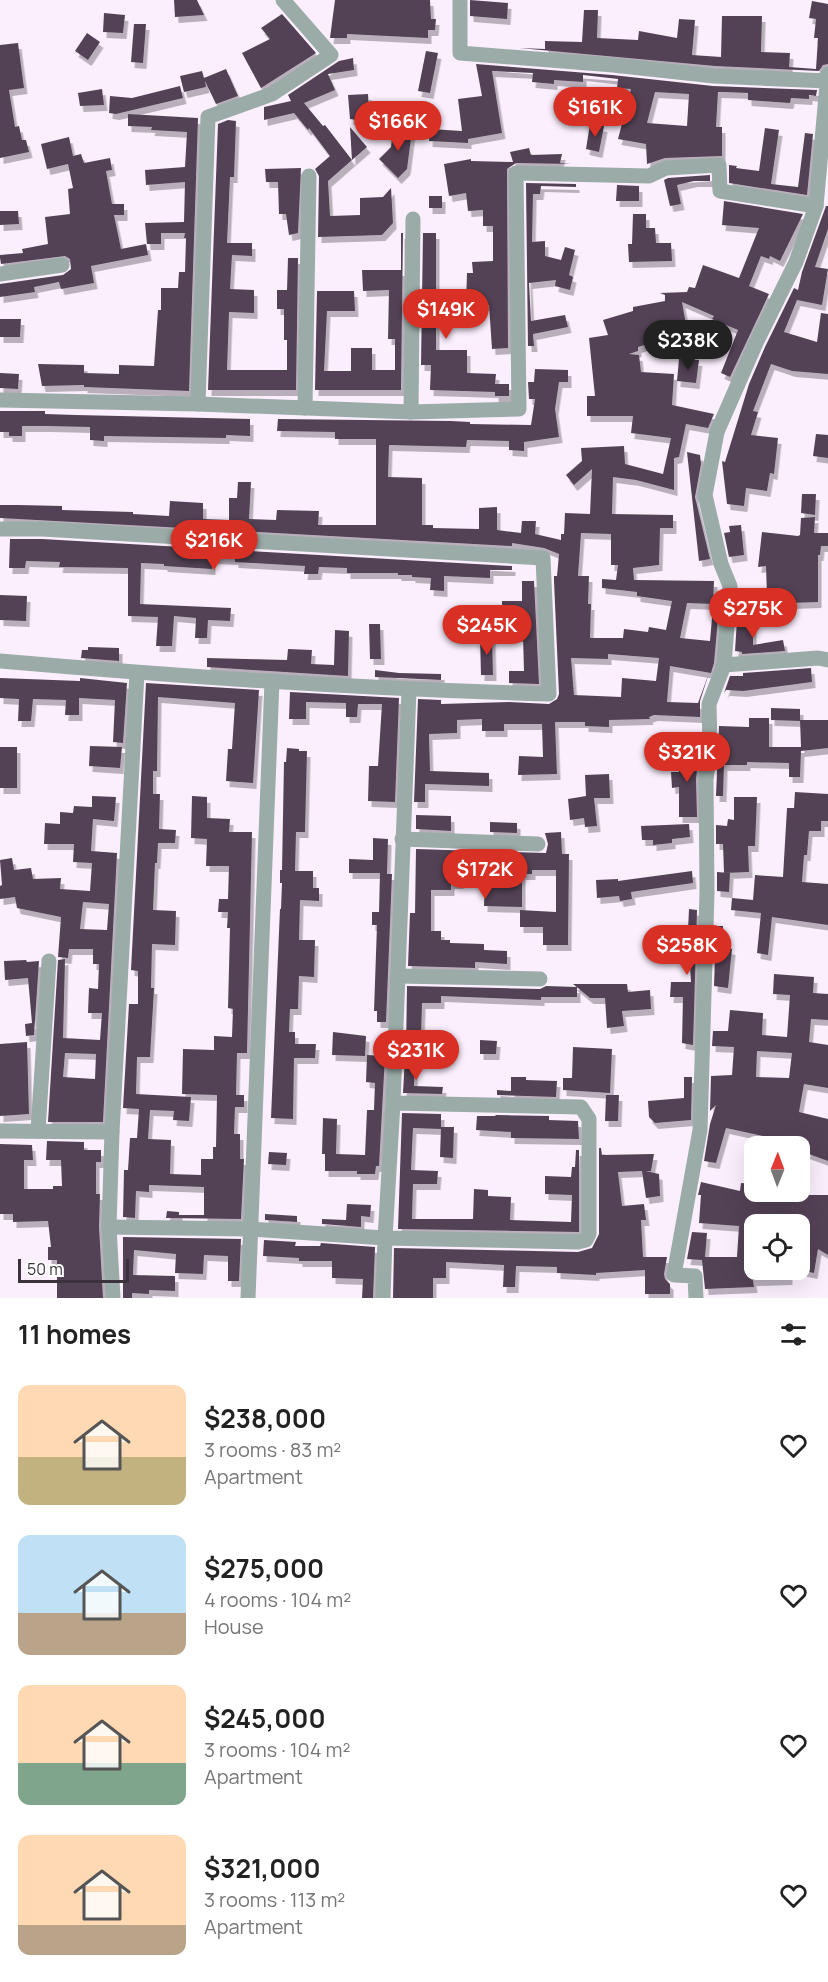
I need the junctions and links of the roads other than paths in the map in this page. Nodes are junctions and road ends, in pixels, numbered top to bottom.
1 (283, 0) edge
2 (460, 0) edge
3 (828, 74) edge
4 (827, 81) edge
5 (309, 176) dead end
6 (816, 206) junction
7 (413, 219) dead end
8 (62, 265) dead end
9 (0, 273) edge
10 (0, 400) edge
11 (198, 404) junction
12 (305, 408) junction
13 (411, 412) junction
14 (0, 529) edge
15 (828, 660) edge
16 (0, 661) edge
17 (724, 664) junction
18 (137, 673) junction
19 (272, 681) junction
20 (409, 690) junction
21 (402, 839) junction
22 (538, 844) dead end
23 (49, 961) dead end
24 (398, 976) junction
25 (540, 979) dead end
26 (393, 1103) junction
27 (0, 1131) edge
28 (38, 1131) junction
29 (112, 1132) junction
30 (109, 1227) junction
31 (250, 1229) junction
32 (385, 1238) junction
33 (113, 1298) edge
34 (248, 1298) edge
35 (383, 1298) edge
36 (696, 1298) edge

1 - 11 street
2 - 4 street
3 - 4 street
4 - 6 street
5 - 12 street
6 - 13 street
6 - 17 street
7 - 13 street
8 - 9 street
10 - 11 street
11 - 12 street
12 - 13 street
14 - 20 street
15 - 17 street
16 - 18 street
17 - 36 street
18 - 19 street
18 - 29 street
19 - 20 street
19 - 31 street
20 - 21 street
21 - 22 street
21 - 24 street
23 - 28 street
24 - 25 street
24 - 26 street
26 - 32 street
26 - 32 street
27 - 28 street
28 - 29 street
29 - 30 street
30 - 31 street
30 - 33 street
31 - 32 street
31 - 34 street
32 - 35 street

